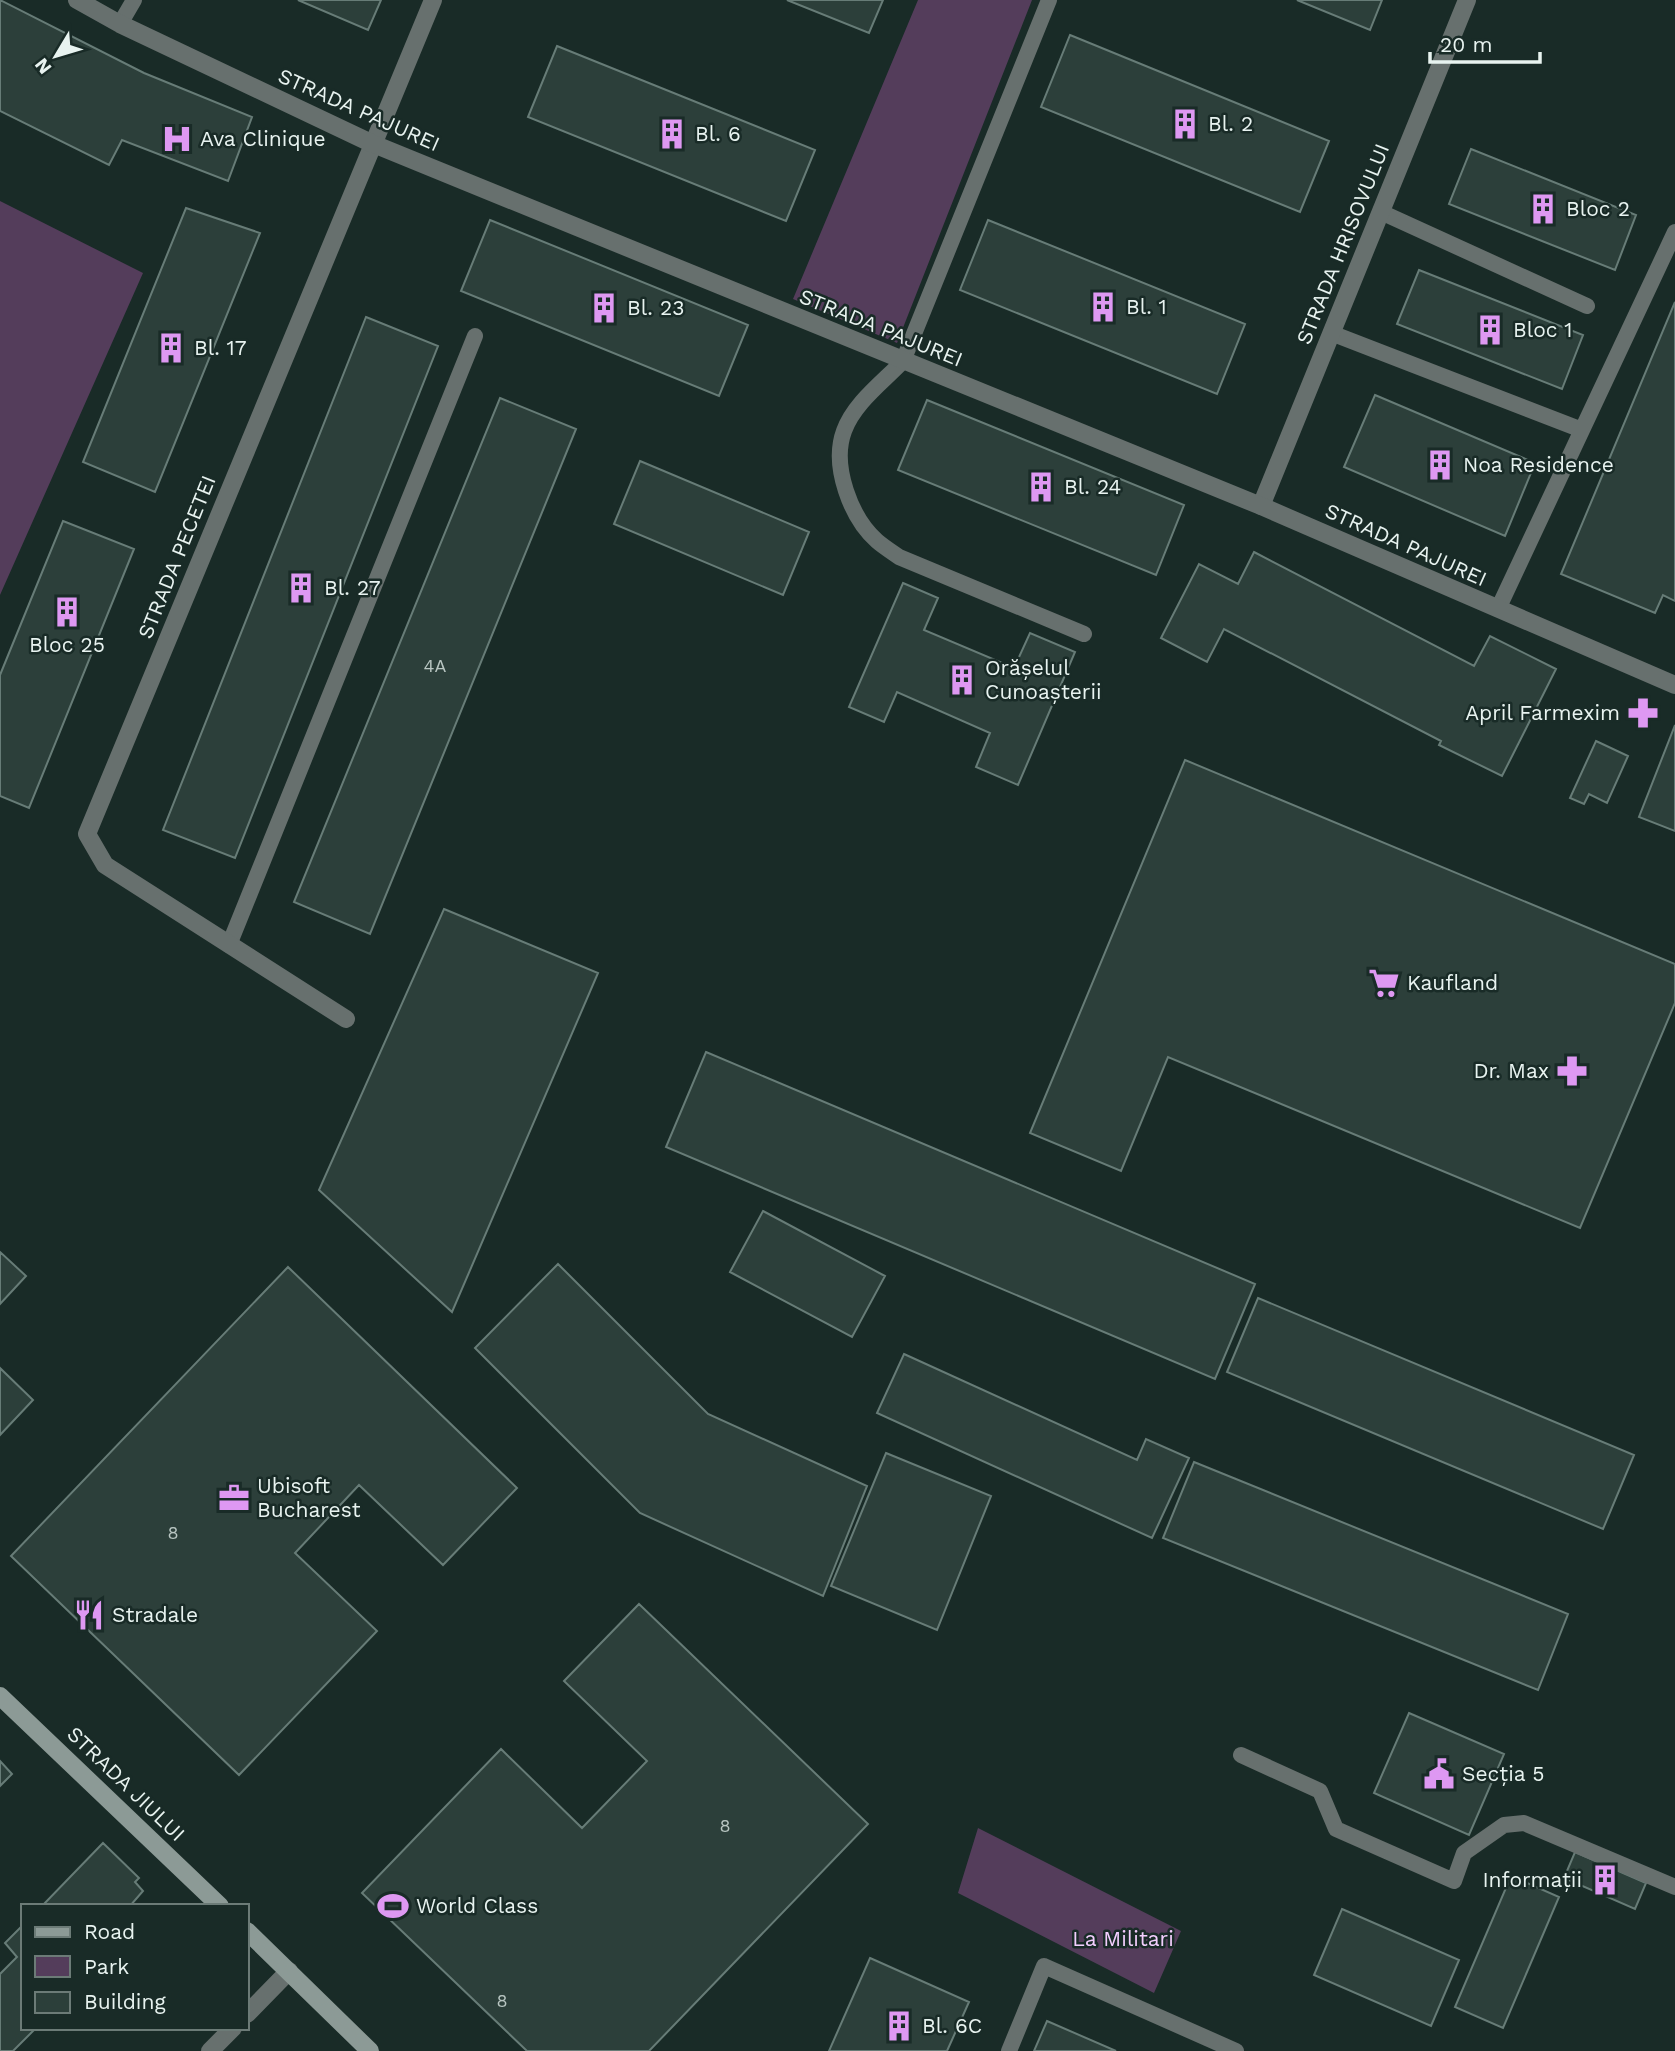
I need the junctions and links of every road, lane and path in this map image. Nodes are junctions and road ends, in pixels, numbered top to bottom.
1 (77, 0) edge
2 (134, 0) edge
3 (433, 0) edge
4 (1049, 0) edge
5 (1467, 0) edge
6 (120, 24) junction
7 (371, 143) junction
8 (1382, 214) junction
9 (1675, 232) edge
10 (1587, 306) dead end
11 (1331, 333) junction
12 (475, 336) dead end
13 (904, 361) junction
14 (1582, 430) junction
15 (1261, 506) junction
16 (1498, 610) junction
17 (1084, 634) dead end
18 (1675, 685) edge
19 (229, 945) junction
20 (346, 1019) dead end
21 (0, 1696) edge
22 (1241, 1755) dead end
23 (1675, 1887) edge
24 (218, 1904) edge
25 (248, 1932) edge
26 (289, 1971) junction
27 (248, 2013) edge
28 (231, 2030) edge
29 (211, 2051) edge
30 (370, 2051) edge
31 (1009, 2051) edge
32 (1236, 2051) edge

1 - 6 street, STRADA PAJUREI
2 - 6 lane
3 - 7 street, STRADA PECETEI
4 - 13 lane
5 - 8 street, STRADA HRISOVULUI
6 - 7 street, STRADA PAJUREI
7 - 13 street, STRADA PAJUREI
7 - 19 street, STRADA PECETEI
8 - 10 lane
8 - 11 street, STRADA HRISOVULUI
9 - 14 lane
11 - 14 lane
11 - 15 street, STRADA HRISOVULUI
12 - 19 lane
13 - 15 street, STRADA PAJUREI
13 - 17 lane
14 - 16 lane
15 - 16 street, STRADA PAJUREI
16 - 18 street, STRADA PAJUREI
19 - 20 street, STRADA PECETEI
21 - 24 main road, STRADA JIULUI
22 - 23 lane
25 - 26 main road
26 - 27 street
26 - 30 main road
28 - 29 street
31 - 32 lane

